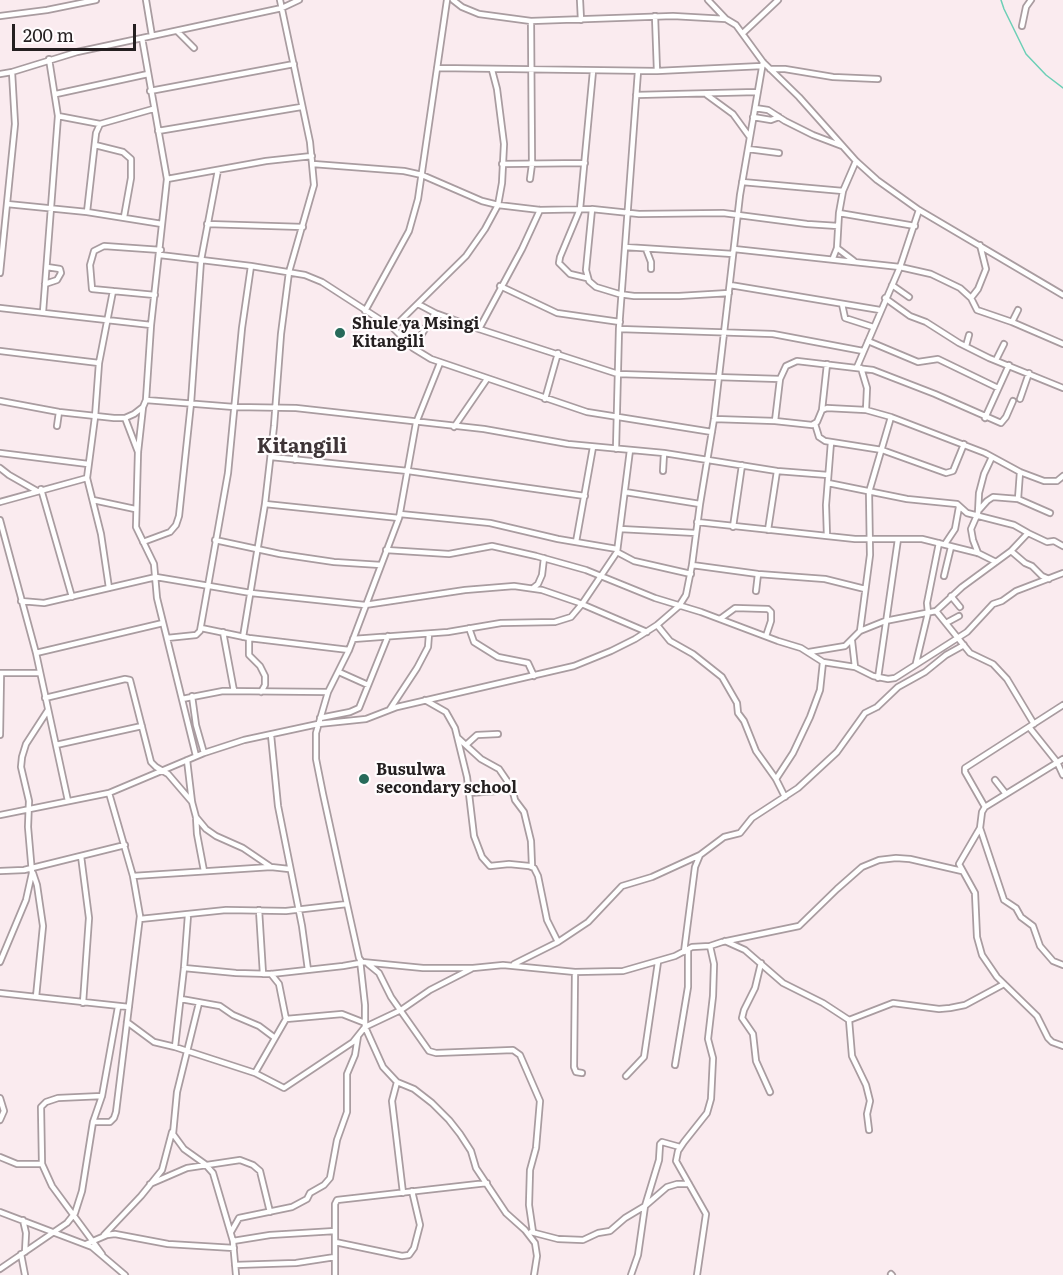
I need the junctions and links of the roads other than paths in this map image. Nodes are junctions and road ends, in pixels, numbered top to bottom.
1 (96, 0) edge
2 (146, 0) edge
3 (280, 0) edge
4 (299, 0) edge
5 (447, 0) edge
6 (453, 0) edge
7 (580, 0) edge
8 (778, 0) edge
9 (1031, 0) edge
10 (710, 1) edge
11 (282, 8) junction
12 (0, 16) edge
13 (655, 16) junction
14 (726, 19) junction
15 (581, 20) junction
16 (531, 21) junction
17 (1022, 26) dead end
18 (177, 31) junction
19 (743, 33) junction
20 (152, 36) junction
21 (142, 39) junction
22 (194, 48) dead end
23 (49, 59) junction
24 (294, 64) junction
25 (763, 64) junction
26 (437, 68) junction
27 (770, 69) junction
28 (492, 70) junction
29 (531, 70) junction
30 (638, 70) junction
31 (593, 71) junction
32 (657, 71) junction
33 (12, 72) junction
34 (0, 74) edge
35 (148, 74) junction
36 (878, 79) dead end
37 (150, 91) junction
38 (757, 92) junction
39 (704, 93) junction
40 (56, 94) junction
41 (636, 95) junction
42 (301, 107) junction
43 (754, 108) junction
44 (153, 110) junction
45 (58, 116) junction
46 (753, 117) junction
47 (779, 117) junction
48 (100, 124) junction
49 (158, 131) junction
50 (750, 137) junction
51 (95, 145) junction
52 (843, 146) junction
53 (748, 149) junction
54 (779, 153) dead end
55 (312, 156) junction
56 (856, 161) junction
57 (585, 163) junction
58 (313, 164) junction
59 (502, 164) junction
60 (532, 164) junction
61 (218, 170) junction
62 (422, 175) junction
63 (167, 179) junction
64 (530, 179) dead end
65 (742, 182) junction
66 (843, 191) junction
67 (7, 204) junction
68 (498, 205) junction
69 (50, 208) junction
70 (580, 209) junction
71 (592, 209) junction
72 (540, 210) junction
73 (919, 210) junction
74 (87, 212) junction
75 (628, 213) junction
76 (738, 213) junction
77 (839, 213) junction
78 (124, 217) junction
79 (162, 224) junction
80 (207, 224) junction
81 (915, 225) junction
82 (838, 226) junction
83 (303, 227) junction
84 (980, 245) junction
85 (625, 247) junction
86 (837, 248) junction
87 (646, 249) junction
88 (734, 251) junction
89 (160, 253) junction
90 (833, 258) junction
91 (201, 260) junction
92 (856, 262) junction
93 (251, 266) junction
94 (47, 267) junction
95 (900, 267) junction
96 (651, 269) dead end
97 (289, 272) junction
98 (0, 273) edge
99 (587, 278) junction
100 (45, 284) junction
101 (730, 285) junction
102 (892, 285) junction
103 (500, 286) junction
104 (113, 291) junction
105 (729, 293) junction
106 (155, 295) junction
107 (623, 295) junction
108 (1063, 295) edge
109 (909, 297) dead end
110 (971, 297) junction
111 (885, 298) junction
112 (418, 304) junction
113 (842, 304) junction
114 (0, 308) edge
115 (365, 310) junction
116 (880, 310) junction
117 (1018, 310) dead end
118 (43, 312) junction
119 (435, 313) junction
120 (107, 320) junction
121 (620, 322) junction
122 (1012, 322) junction
123 (151, 325) junction
124 (873, 327) junction
125 (393, 328) junction
126 (479, 329) junction
127 (620, 329) junction
128 (723, 331) junction
129 (969, 335) dead end
130 (868, 341) junction
131 (1004, 344) dead end
132 (1063, 344) edge
133 (966, 346) junction
134 (413, 348) junction
135 (0, 351) edge
136 (863, 351) junction
137 (558, 353) junction
138 (996, 360) junction
139 (99, 363) junction
140 (440, 363) junction
141 (827, 364) junction
142 (1009, 365) junction
143 (859, 368) junction
144 (1029, 373) junction
145 (618, 374) junction
146 (718, 376) junction
147 (487, 379) junction
148 (780, 379) junction
149 (998, 388) junction
150 (1063, 388) edge
151 (545, 399) junction
152 (1020, 399) dead end
153 (146, 400) junction
154 (0, 401) edge
155 (1012, 401) dead end
156 (191, 403) junction
157 (143, 406) junction
158 (234, 407) junction
159 (275, 408) junction
160 (822, 410) junction
161 (866, 410) junction
162 (59, 412) junction
163 (95, 417) junction
164 (891, 417) junction
165 (125, 418) junction
166 (618, 418) junction
167 (985, 418) junction
168 (714, 419) junction
169 (775, 421) junction
170 (416, 423) junction
171 (815, 424) junction
172 (57, 426) dead end
173 (454, 427) junction
174 (712, 432) junction
175 (831, 442) junction
176 (964, 444) junction
177 (296, 446) dead end
178 (593, 447) junction
179 (616, 449) junction
180 (630, 450) junction
181 (882, 450) junction
182 (138, 452) junction
183 (0, 453) edge
184 (664, 453) junction
185 (271, 457) junction
186 (992, 457) junction
187 (707, 459) junction
188 (295, 460) junction
189 (88, 464) junction
190 (742, 465) junction
191 (0, 468) edge
192 (408, 471) junction
193 (663, 471) dead end
194 (777, 471) junction
195 (1020, 472) junction
196 (828, 475) junction
197 (87, 478) junction
198 (1062, 479) edge
199 (828, 483) junction
200 (39, 490) junction
201 (625, 492) junction
202 (869, 492) junction
203 (585, 496) junction
204 (1018, 499) junction
205 (93, 500) junction
206 (0, 502) edge
207 (265, 504) junction
208 (700, 504) junction
209 (959, 507) junction
210 (135, 509) junction
211 (1050, 513) dead end
212 (977, 514) junction
213 (400, 516) junction
214 (0, 520) edge
215 (697, 522) junction
216 (733, 527) junction
217 (620, 529) junction
218 (768, 530) junction
219 (696, 533) junction
220 (1028, 533) junction
221 (827, 536) junction
222 (870, 539) junction
223 (897, 539) junction
224 (216, 540) junction
225 (143, 542) junction
226 (576, 542) junction
227 (939, 543) junction
228 (945, 544) junction
229 (1063, 546) edge
230 (951, 548) junction
231 (258, 550) junction
232 (386, 550) junction
233 (617, 550) junction
234 (1011, 551) junction
235 (978, 553) junction
236 (544, 558) junction
237 (996, 562) junction
238 (381, 565) junction
239 (692, 565) junction
240 (1063, 573) edge
241 (691, 574) junction
242 (758, 574) junction
243 (944, 576) dead end
244 (156, 577) junction
245 (601, 577) junction
246 (1049, 579) junction
247 (207, 585) junction
248 (109, 588) junction
249 (533, 588) junction
250 (865, 589) junction
251 (756, 591) dead end
252 (251, 593) junction
253 (951, 596) junction
254 (72, 597) junction
255 (21, 602) junction
256 (582, 604) junction
257 (365, 605) junction
258 (679, 606) junction
259 (960, 607) dead end
260 (936, 611) junction
261 (928, 613) junction
262 (959, 616) dead end
263 (720, 619) junction
264 (885, 621) junction
265 (163, 623) junction
266 (946, 623) junction
267 (657, 625) junction
268 (201, 628) junction
269 (469, 628) junction
270 (860, 631) junction
271 (223, 632) junction
272 (647, 632) junction
273 (429, 634) junction
274 (388, 636) junction
275 (766, 636) junction
276 (167, 638) junction
277 (246, 638) junction
278 (958, 638) junction
279 (353, 639) junction
280 (852, 640) junction
281 (964, 645) junction
282 (349, 650) junction
283 (810, 652) junction
284 (36, 653) junction
285 (823, 662) junction
286 (916, 664) junction
287 (855, 667) junction
288 (339, 672) junction
289 (1, 673) edge
290 (39, 673) junction
291 (534, 676) junction
292 (878, 678) junction
293 (368, 685) junction
294 (234, 691) junction
295 (261, 692) junction
296 (328, 692) junction
297 (192, 696) junction
298 (45, 698) junction
299 (182, 699) junction
300 (425, 700) junction
301 (1063, 705) edge
302 (390, 709) junction
303 (48, 710) junction
304 (319, 721) junction
305 (1032, 725) junction
306 (142, 726) junction
307 (498, 734) dead end
308 (0, 735) edge
309 (271, 735) junction
310 (458, 738) junction
311 (56, 745) junction
312 (466, 745) junction
313 (204, 753) junction
314 (196, 756) junction
315 (1063, 759) edge
316 (188, 760) junction
317 (1058, 762) junction
318 (164, 771) junction
319 (1063, 775) edge
320 (776, 779) junction
321 (995, 780) dead end
322 (497, 791) dead end
323 (109, 793) junction
324 (469, 793) junction
325 (1006, 794) junction
326 (785, 797) junction
327 (68, 801) junction
328 (192, 802) junction
329 (985, 807) junction
330 (30, 810) junction
331 (0, 815) edge
332 (196, 817) junction
333 (980, 828) junction
334 (124, 845) junction
335 (81, 855) junction
336 (700, 855) junction
337 (532, 866) junction
338 (271, 867) junction
339 (289, 869) junction
340 (32, 870) junction
341 (0, 871) edge
342 (204, 871) junction
343 (962, 871) junction
344 (134, 876) junction
345 (346, 904) junction
346 (299, 909) junction
347 (259, 910) junction
348 (188, 915) junction
349 (140, 919) junction
350 (725, 941) junction
351 (558, 942) junction
352 (710, 946) junction
353 (686, 951) junction
354 (359, 960) junction
355 (0, 962) edge
356 (658, 962) junction
357 (368, 963) junction
358 (761, 963) junction
359 (512, 965) junction
360 (1063, 965) edge
361 (184, 968) junction
362 (473, 968) junction
363 (308, 970) junction
364 (575, 972) junction
365 (263, 974) junction
366 (271, 974) junction
367 (1004, 984) junction
368 (0, 993) edge
369 (36, 998) junction
370 (181, 999) junction
371 (83, 1003) junction
372 (199, 1003) junction
373 (118, 1007) junction
374 (129, 1007) junction
375 (401, 1010) junction
376 (286, 1019) junction
377 (849, 1020) junction
378 (127, 1022) junction
379 (365, 1025) junction
380 (358, 1036) junction
381 (275, 1038) junction
382 (1063, 1046) edge
383 (175, 1047) junction
384 (188, 1051) junction
385 (675, 1065) dead end
386 (255, 1073) junction
387 (582, 1073) dead end
388 (626, 1076) dead end
389 (398, 1082) junction
390 (770, 1092) dead end
391 (102, 1096) junction
392 (0, 1098) edge
393 (0, 1120) edge
394 (93, 1122) junction
395 (173, 1130) junction
396 (869, 1130) dead end
397 (680, 1147) junction
398 (0, 1157) edge
399 (42, 1164) junction
400 (205, 1164) junction
401 (487, 1183) junction
402 (689, 1184) junction
403 (150, 1185) junction
404 (412, 1191) junction
405 (403, 1192) junction
406 (645, 1206) junction
407 (0, 1212) edge
408 (270, 1212) junction
409 (74, 1214) junction
410 (23, 1220) junction
411 (525, 1230) junction
412 (335, 1231) junction
413 (231, 1232) junction
414 (533, 1232) junction
415 (54, 1233) junction
416 (102, 1236) junction
417 (92, 1241) junction
418 (233, 1241) junction
419 (335, 1242) junction
420 (86, 1244) junction
421 (234, 1248) junction
422 (23, 1253) junction
423 (102, 1254) junction
424 (335, 1257) junction
425 (235, 1265) junction
426 (0, 1269) edge
427 (25, 1275) edge
428 (125, 1275) edge
429 (236, 1275) edge
430 (335, 1275) edge
431 (534, 1275) edge
432 (631, 1275) edge
433 (697, 1275) edge

1 - 12 street
2 - 20 street
3 - 11 street
4 - 11 street
5 - 26 street
6 - 16 street
7 - 15 street
8 - 19 street
9 - 17 street
10 - 14 street
11 - 18 street
11 - 24 street
13 - 14 street
13 - 15 street
13 - 32 street
14 - 19 street
15 - 16 street
16 - 29 street
18 - 20 street
18 - 22 street
19 - 25 street
20 - 21 street
21 - 23 street
21 - 35 street
23 - 33 street
23 - 40 street
24 - 37 street
24 - 42 street
25 - 27 street
25 - 32 street
25 - 38 street
26 - 28 street
26 - 62 street
27 - 36 street
27 - 52 street
28 - 29 street
28 - 59 street
29 - 31 street
29 - 60 street
30 - 31 street
30 - 32 street
30 - 41 street
31 - 57 street
33 - 34 street
33 - 67 street
35 - 37 street
35 - 40 street
37 - 44 street
38 - 39 street
38 - 43 street
39 - 41 street
39 - 50 street
40 - 45 street
41 - 75 street
42 - 49 street
42 - 55 street
43 - 46 street
43 - 47 street
44 - 48 street
44 - 49 street
45 - 48 street
45 - 69 street
46 - 47 street
46 - 50 street
47 - 52 street
48 - 51 street
49 - 63 street
50 - 53 street
51 - 74 street
51 - 78 street
52 - 56 street
53 - 54 street
53 - 65 street
55 - 58 street
55 - 61 street
56 - 66 street
56 - 73 street
57 - 60 street
57 - 70 street
58 - 62 street
58 - 83 street
59 - 60 street
59 - 68 street
60 - 64 street
61 - 63 street
61 - 80 street
62 - 68 street
62 - 115 street
63 - 79 street
65 - 66 street
65 - 76 street
66 - 77 street
67 - 69 street
67 - 98 street
68 - 72 street
68 - 112 street
69 - 74 street
69 - 94 street
70 - 71 street
70 - 72 street
70 - 99 street
71 - 75 street
71 - 99 street
72 - 103 street
73 - 81 street
73 - 84 street
74 - 78 street
75 - 76 street
75 - 85 street
76 - 82 street
76 - 88 street
77 - 81 street
77 - 82 street
78 - 79 street
79 - 89 street
80 - 83 street
80 - 91 street
81 - 95 street
82 - 86 street
83 - 97 street
84 - 108 street
84 - 110 street
85 - 87 street
85 - 107 street
86 - 90 street
86 - 92 street
87 - 88 street
87 - 96 street
88 - 90 street
88 - 101 street
89 - 91 street
89 - 104 street
89 - 106 street
90 - 92 street
91 - 93 street
91 - 156 street
92 - 95 street
93 - 97 street
93 - 158 street
94 - 100 street
94 - 100 street
95 - 102 street
95 - 110 street
97 - 115 street
97 - 159 street
99 - 107 street
100 - 118 street
101 - 105 street
101 - 113 street
102 - 109 street
102 - 111 street
103 - 121 street
103 - 126 street
104 - 106 street
104 - 120 street
105 - 107 street
105 - 128 street
106 - 123 street
107 - 121 street
110 - 122 street
111 - 116 street
111 - 133 street
112 - 119 street
112 - 125 street
113 - 116 street
113 - 124 street
114 - 118 street
115 - 125 street
116 - 124 street
117 - 122 street
118 - 120 street
119 - 126 street
119 - 134 street
120 - 123 street
120 - 139 street
121 - 127 street
122 - 132 street
123 - 153 street
124 - 130 street
125 - 134 street
126 - 137 street
127 - 128 street
127 - 145 street
128 - 136 street
128 - 146 street
129 - 133 street
130 - 136 street
130 - 149 street
131 - 138 street
133 - 138 street
134 - 140 street
135 - 139 street
136 - 143 street
137 - 145 street
137 - 151 street
138 - 142 street
139 - 163 street
140 - 147 street
140 - 170 street
141 - 143 street
141 - 148 street
141 - 160 street
142 - 144 street
142 - 149 street
143 - 161 street
143 - 167 street
144 - 150 street
144 - 152 street
145 - 146 street
145 - 166 street
146 - 148 street
146 - 168 street
147 - 151 street
147 - 173 street
148 - 169 street
149 - 167 street
151 - 166 street
153 - 156 street
153 - 157 street
154 - 162 street
155 - 167 street
156 - 158 street
156 - 225 street
157 - 165 street
157 - 182 street
158 - 159 street
158 - 224 street
159 - 170 street
159 - 185 street
160 - 161 street
160 - 171 street
161 - 164 street
162 - 163 street
162 - 172 street
163 - 165 street
163 - 189 street
164 - 176 street
164 - 181 street
165 - 182 street
166 - 174 street
166 - 179 street
168 - 169 street
168 - 174 street
169 - 171 street
170 - 173 street
170 - 192 street
171 - 175 street
173 - 178 street
174 - 187 street
175 - 181 street
175 - 196 street
176 - 181 street
176 - 186 street
177 - 188 street
178 - 179 street
178 - 203 street
179 - 180 street
180 - 184 street
180 - 201 street
181 - 202 street
182 - 210 street
183 - 189 street
184 - 187 street
184 - 193 street
185 - 188 street
185 - 207 street
186 - 195 street
186 - 212 street
187 - 190 street
187 - 208 street
188 - 192 street
189 - 197 street
190 - 194 street
190 - 216 street
191 - 200 street
192 - 203 street
192 - 213 street
194 - 196 street
194 - 218 street
195 - 198 street
195 - 204 street
196 - 199 street
197 - 200 street
197 - 205 street
199 - 202 street
199 - 221 street
200 - 206 street
200 - 254 street
201 - 208 street
201 - 217 street
202 - 209 street
202 - 222 street
203 - 226 street
204 - 211 street
204 - 212 street
205 - 210 street
205 - 248 street
207 - 213 street
207 - 231 street
208 - 215 street
209 - 212 street
209 - 228 street
210 - 225 street
212 - 220 street
212 - 235 street
213 - 226 street
213 - 232 street
214 - 255 street
215 - 216 street
215 - 219 street
216 - 218 street
217 - 219 street
217 - 233 street
218 - 221 street
219 - 239 street
220 - 229 street
220 - 234 street
221 - 222 street
222 - 223 street
222 - 250 street
223 - 227 street
223 - 264 street
224 - 231 street
224 - 247 street
225 - 244 street
226 - 233 street
227 - 228 street
227 - 261 street
228 - 230 street
230 - 235 street
230 - 243 street
231 - 238 street
231 - 252 street
232 - 236 street
232 - 238 street
233 - 241 street
233 - 245 street
234 - 237 street
234 - 246 street
235 - 237 street
236 - 245 street
236 - 249 street
237 - 253 street
238 - 257 street
239 - 241 street
239 - 242 street
240 - 246 street
241 - 258 street
242 - 250 street
242 - 251 street
244 - 247 street
244 - 248 street
244 - 265 street
245 - 256 street
245 - 258 street
246 - 278 street
247 - 252 street
247 - 268 street
248 - 254 street
249 - 256 street
249 - 257 street
250 - 270 street
252 - 257 street
252 - 277 street
253 - 259 street
253 - 260 street
254 - 255 street
255 - 284 street
256 - 269 street
256 - 272 street
257 - 279 street
258 - 263 street
258 - 267 street
260 - 261 street
260 - 266 street
261 - 264 street
261 - 286 street
262 - 266 street
263 - 275 street
263 - 275 street
264 - 270 street
264 - 292 street
265 - 276 street
265 - 284 street
266 - 278 street
267 - 272 street
267 - 320 street
268 - 271 street
268 - 276 street
269 - 273 street
269 - 291 street
270 - 280 street
271 - 277 street
271 - 294 street
272 - 291 street
273 - 274 street
273 - 302 street
274 - 279 street
274 - 293 street
275 - 283 street
276 - 299 street
277 - 282 street
277 - 295 street
278 - 281 street
278 - 286 street
279 - 282 street
280 - 283 street
280 - 287 street
281 - 305 street
281 - 326 street
282 - 288 street
283 - 285 street
284 - 290 street
285 - 287 street
285 - 320 street
286 - 292 street
287 - 292 street
288 - 293 street
288 - 296 street
289 - 290 street
289 - 308 street
290 - 298 street
291 - 300 street
293 - 304 street
294 - 295 street
294 - 297 street
295 - 296 street
296 - 304 street
297 - 299 street
297 - 313 street
298 - 303 street
298 - 306 street
299 - 314 street
300 - 302 street
300 - 310 street
301 - 305 street
302 - 304 street
303 - 311 street
303 - 330 street
304 - 309 street
304 - 345 street
305 - 317 street
305 - 329 street
306 - 311 street
306 - 318 street
307 - 312 street
309 - 313 street
309 - 339 street
310 - 312 street
310 - 324 street
311 - 327 street
312 - 337 street
313 - 314 street
314 - 316 street
315 - 317 street
316 - 318 street
316 - 328 street
317 - 319 street
317 - 325 street
318 - 323 street
318 - 328 street
320 - 326 street
321 - 325 street
322 - 324 street
323 - 327 street
323 - 334 street
324 - 337 street
325 - 329 street
326 - 336 street
327 - 330 street
328 - 332 street
329 - 333 street
330 - 331 street
330 - 340 street
332 - 338 street
332 - 342 street
333 - 343 street
333 - 360 street
334 - 335 street
334 - 344 street
335 - 340 street
335 - 371 street
336 - 351 street
336 - 353 street
337 - 351 street
338 - 339 street
338 - 342 street
339 - 346 street
340 - 341 street
340 - 355 street
340 - 369 street
342 - 344 street
343 - 350 street
343 - 367 street
344 - 349 street
345 - 346 street
345 - 354 street
346 - 347 street
346 - 363 street
347 - 348 street
347 - 365 street
348 - 349 street
348 - 361 street
349 - 374 street
350 - 352 street
350 - 358 street
351 - 359 street
352 - 353 street
352 - 397 street
353 - 356 street
353 - 385 street
354 - 357 street
354 - 363 street
354 - 379 street
356 - 364 street
356 - 388 street
357 - 362 street
357 - 375 street
358 - 377 street
358 - 390 street
359 - 362 street
359 - 364 street
361 - 365 street
361 - 370 street
362 - 375 street
363 - 366 street
364 - 387 street
365 - 366 street
366 - 376 street
367 - 377 street
367 - 382 street
368 - 369 street
369 - 371 street
370 - 372 street
370 - 383 street
371 - 373 street
372 - 381 street
372 - 384 street
373 - 374 street
373 - 391 street
374 - 378 street
375 - 379 street
375 - 414 street
376 - 379 street
376 - 381 street
377 - 396 street
378 - 383 street
378 - 394 street
379 - 380 street
379 - 389 street
380 - 386 street
380 - 408 street
381 - 386 street
383 - 384 street
384 - 386 street
384 - 395 street
389 - 401 street
389 - 405 street
391 - 394 street
391 - 399 street
392 - 393 street
394 - 409 street
395 - 400 street
395 - 403 street
397 - 402 street
397 - 406 street
398 - 399 street
399 - 409 street
400 - 403 street
400 - 408 street
400 - 413 street
401 - 404 street
401 - 411 street
402 - 406 street
402 - 433 street
403 - 416 street
404 - 405 street
404 - 419 street
405 - 412 street
406 - 414 street
406 - 432 street
407 - 410 street
408 - 413 street
409 - 415 street
409 - 417 street
410 - 415 street
410 - 422 street
411 - 414 street
411 - 431 street
412 - 418 street
412 - 419 street
413 - 418 street
415 - 420 street
415 - 422 street
416 - 417 street
416 - 421 street
417 - 420 street
417 - 423 street
418 - 421 street
419 - 424 street
420 - 423 street
421 - 425 street
422 - 426 street
422 - 427 street
423 - 428 street
424 - 425 street
424 - 430 street
425 - 429 street

